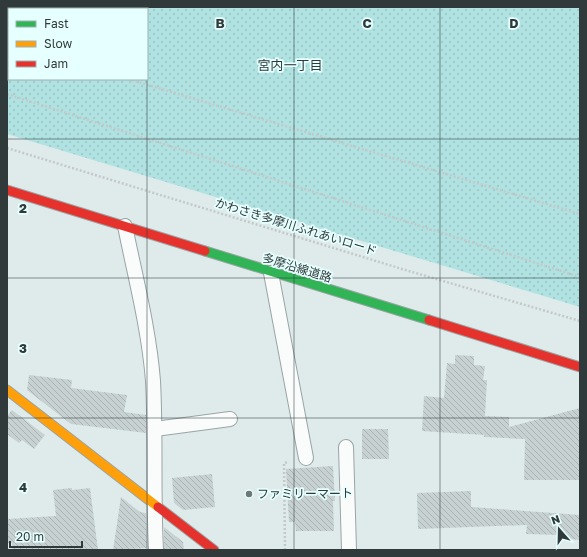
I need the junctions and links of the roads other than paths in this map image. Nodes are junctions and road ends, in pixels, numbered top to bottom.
1 (7, 190) edge
2 (125, 226) junction
3 (271, 273) junction
4 (580, 367) edge
5 (7, 390) edge
6 (230, 419) dead end
7 (155, 430) junction
8 (346, 448) dead end
9 (306, 458) road end
10 (154, 503) junction
11 (156, 550) edge
12 (214, 550) edge
13 (349, 550) edge

1 - 2 main road, 多摩沿線道路
2 - 3 main road, 多摩沿線道路
2 - 7 lane
3 - 4 main road, 多摩沿線道路
3 - 9 lane
5 - 10 main road
6 - 7 lane
7 - 10 lane
8 - 13 lane
10 - 11 lane
10 - 12 main road

